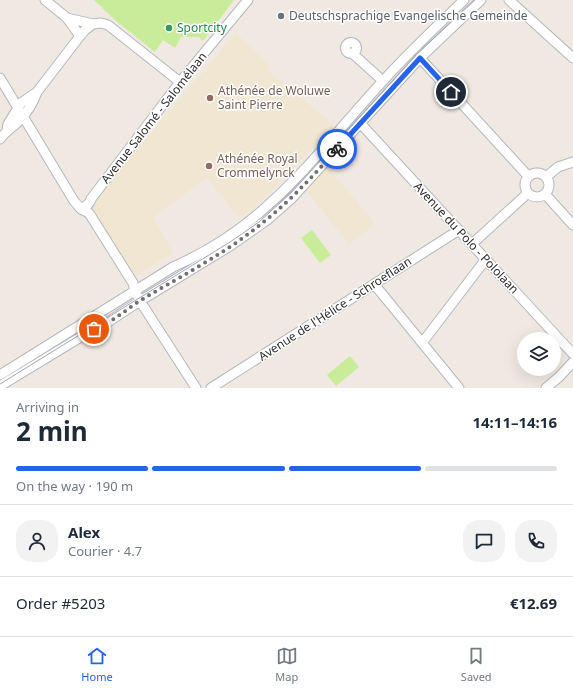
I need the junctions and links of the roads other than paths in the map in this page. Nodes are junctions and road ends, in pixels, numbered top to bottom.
1 (45, 0) edge
2 (248, 0) edge
3 (481, 0) edge
4 (509, 0) edge
5 (461, 3) edge
6 (465, 14) junction
7 (67, 18) junction
8 (93, 24) junction
9 (80, 36) junction
10 (352, 53) dead end
11 (420, 58) junction
12 (573, 58) edge
13 (0, 78) edge
14 (180, 82) junction
15 (383, 82) junction
16 (37, 92) junction
17 (18, 108) junction
18 (23, 117) junction
19 (360, 122) junction
20 (6, 130) junction
21 (0, 139) edge
22 (573, 162) edge
23 (528, 176) junction
24 (546, 177) junction
25 (528, 193) junction
26 (544, 194) junction
27 (81, 208) junction
28 (573, 225) edge
29 (459, 230) junction
30 (472, 244) junction
31 (486, 259) junction
32 (374, 284) junction
33 (135, 291) junction
34 (140, 300) junction
35 (422, 343) junction
36 (573, 354) edge
37 (573, 362) edge
38 (573, 370) edge
39 (0, 375) edge
40 (559, 377) junction
41 (0, 386) edge
42 (196, 388) edge
43 (211, 388) edge
44 (459, 388) edge
45 (546, 388) edge

1 - 7 street
2 - 14 street, Avenue Salomé - Salomélaan
3 - 6 street
4 - 12 street
5 - 6 street
5 - 15 street
6 - 11 street
7 - 8 street
7 - 9 street
8 - 9 street
8 - 14 street
9 - 16 street
10 - 15 street
11 - 19 street
11 - 23 street
13 - 17 street
14 - 27 street, Avenue Salomé - Salomélaan
15 - 33 street
16 - 17 street
16 - 18 street
17 - 18 street
17 - 20 street
18 - 20 street
18 - 27 street
19 - 29 street, Avenue du Polo - Pololaan
19 - 34 street
20 - 21 street
22 - 24 street
23 - 24 street
23 - 25 street
24 - 26 street
25 - 26 street
25 - 30 street
26 - 28 street
27 - 33 street
29 - 30 street, Avenue du Polo - Pololaan
29 - 32 street, Avenue de l'Hélice - Schroeflaan
30 - 31 street, Avenue du Polo - Pololaan
31 - 35 street
31 - 36 street, Avenue du Polo - Pololaan
32 - 35 street
32 - 43 street, Avenue de l'Hélice - Schroeflaan
33 - 34 street
33 - 39 street
34 - 41 street
34 - 42 street
35 - 44 street
37 - 40 street
38 - 40 street
40 - 45 street

